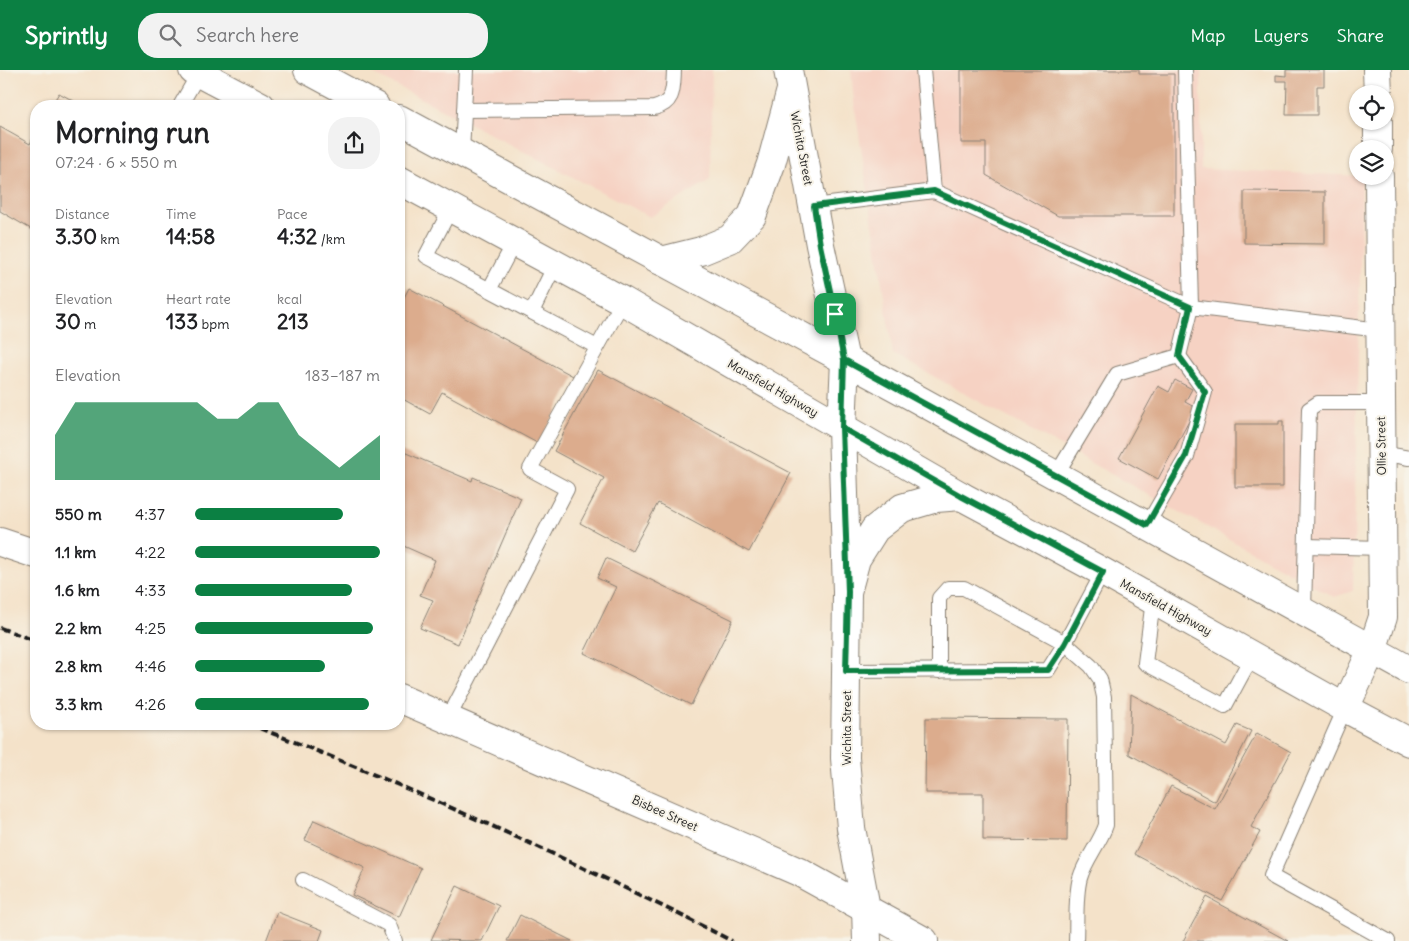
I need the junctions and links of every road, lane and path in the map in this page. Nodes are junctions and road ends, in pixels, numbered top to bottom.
1 (308, 70) edge
2 (466, 70) edge
3 (674, 70) edge
4 (922, 70) edge
5 (1185, 70) edge
6 (1378, 70) edge
7 (198, 71) edge
8 (789, 80) edge
9 (1378, 85) edge
10 (183, 100) edge
11 (250, 100) edge
12 (364, 100) edge
13 (464, 110) junction
14 (405, 122) edge
15 (462, 153) junction
16 (405, 183) edge
17 (1378, 185) edge
18 (934, 191) junction
19 (814, 206) junction
20 (451, 208) junction
21 (514, 243) junction
22 (661, 261) junction
23 (555, 265) junction
24 (489, 290) junction
25 (623, 301) junction
26 (1190, 307) junction
27 (532, 312) junction
28 (1380, 330) junction
29 (597, 347) junction
30 (1179, 356) junction
31 (844, 360) junction
32 (1380, 403) junction
33 (842, 428) junction
34 (1381, 453) junction
35 (1409, 458) edge
36 (1056, 475) junction
37 (961, 496) junction
38 (1147, 525) junction
39 (0, 542) edge
40 (1306, 546) junction
41 (1382, 548) junction
42 (30, 552) edge
43 (1103, 572) junction
44 (848, 592) junction
45 (1153, 600) junction
46 (1304, 612) junction
47 (1065, 644) junction
48 (1372, 650) junction
49 (1252, 656) junction
50 (1409, 670) edge
51 (846, 671) junction
52 (939, 671) junction
53 (405, 701) edge
54 (1345, 708) junction
55 (448, 719) junction
56 (1409, 742) edge
57 (303, 880) dead end
58 (866, 908) junction
59 (395, 941) edge
60 (867, 941) edge
61 (924, 941) edge
62 (1076, 941) edge
63 (1388, 941) edge

1 - 12 main road
2 - 13 lane
3 - 13 lane
4 - 18 lane
5 - 26 lane
6 - 9 main road
7 - 10 lane
7 - 11 main road
8 - 19 main road, Wichita Street
8 - 22 main road
13 - 15 lane
14 - 15 main road
15 - 22 main road
16 - 20 main road, Mansfield Highway
17 - 28 main road, Ollie Street
18 - 19 lane
18 - 26 lane
19 - 31 main road, Wichita Street
20 - 21 main road, Mansfield Highway
20 - 24 lane
21 - 23 main road, Mansfield Highway
21 - 24 lane
22 - 31 main road
23 - 25 main road, Mansfield Highway
23 - 27 lane
24 - 27 lane
25 - 29 lane
25 - 33 main road, Mansfield Highway
26 - 28 lane
26 - 30 lane
27 - 29 lane
28 - 32 main road, Ollie Street
29 - 55 lane
30 - 36 lane
30 - 38 lane
31 - 33 main road, Wichita Street
31 - 36 main road
32 - 34 main road, Ollie Street
32 - 40 lane
33 - 37 main road, Mansfield Highway
33 - 44 main road, Wichita Street
34 - 35 lane
34 - 41 main road, Ollie Street
36 - 38 main road
37 - 43 main road, Mansfield Highway
37 - 44 main road
38 - 46 main road
39 - 42 main road
40 - 41 lane
40 - 46 lane
41 - 48 main road, Ollie Street
43 - 45 main road, Mansfield Highway
43 - 47 lane
44 - 51 main road, Wichita Street
45 - 49 main road, Mansfield Highway
45 - 49 lane
46 - 48 main road
47 - 52 lane
47 - 52 lane
47 - 62 lane
48 - 50 main road
48 - 54 main road, Ollie Street
49 - 54 main road, Mansfield Highway
51 - 52 lane
51 - 58 main road, Wichita Street
53 - 55 main road, Bisbee Street
54 - 56 main road, Mansfield Highway
54 - 63 lane
55 - 58 main road, Bisbee Street
57 - 59 lane
58 - 60 main road, Wichita Street
58 - 61 main road, Bisbee Street

